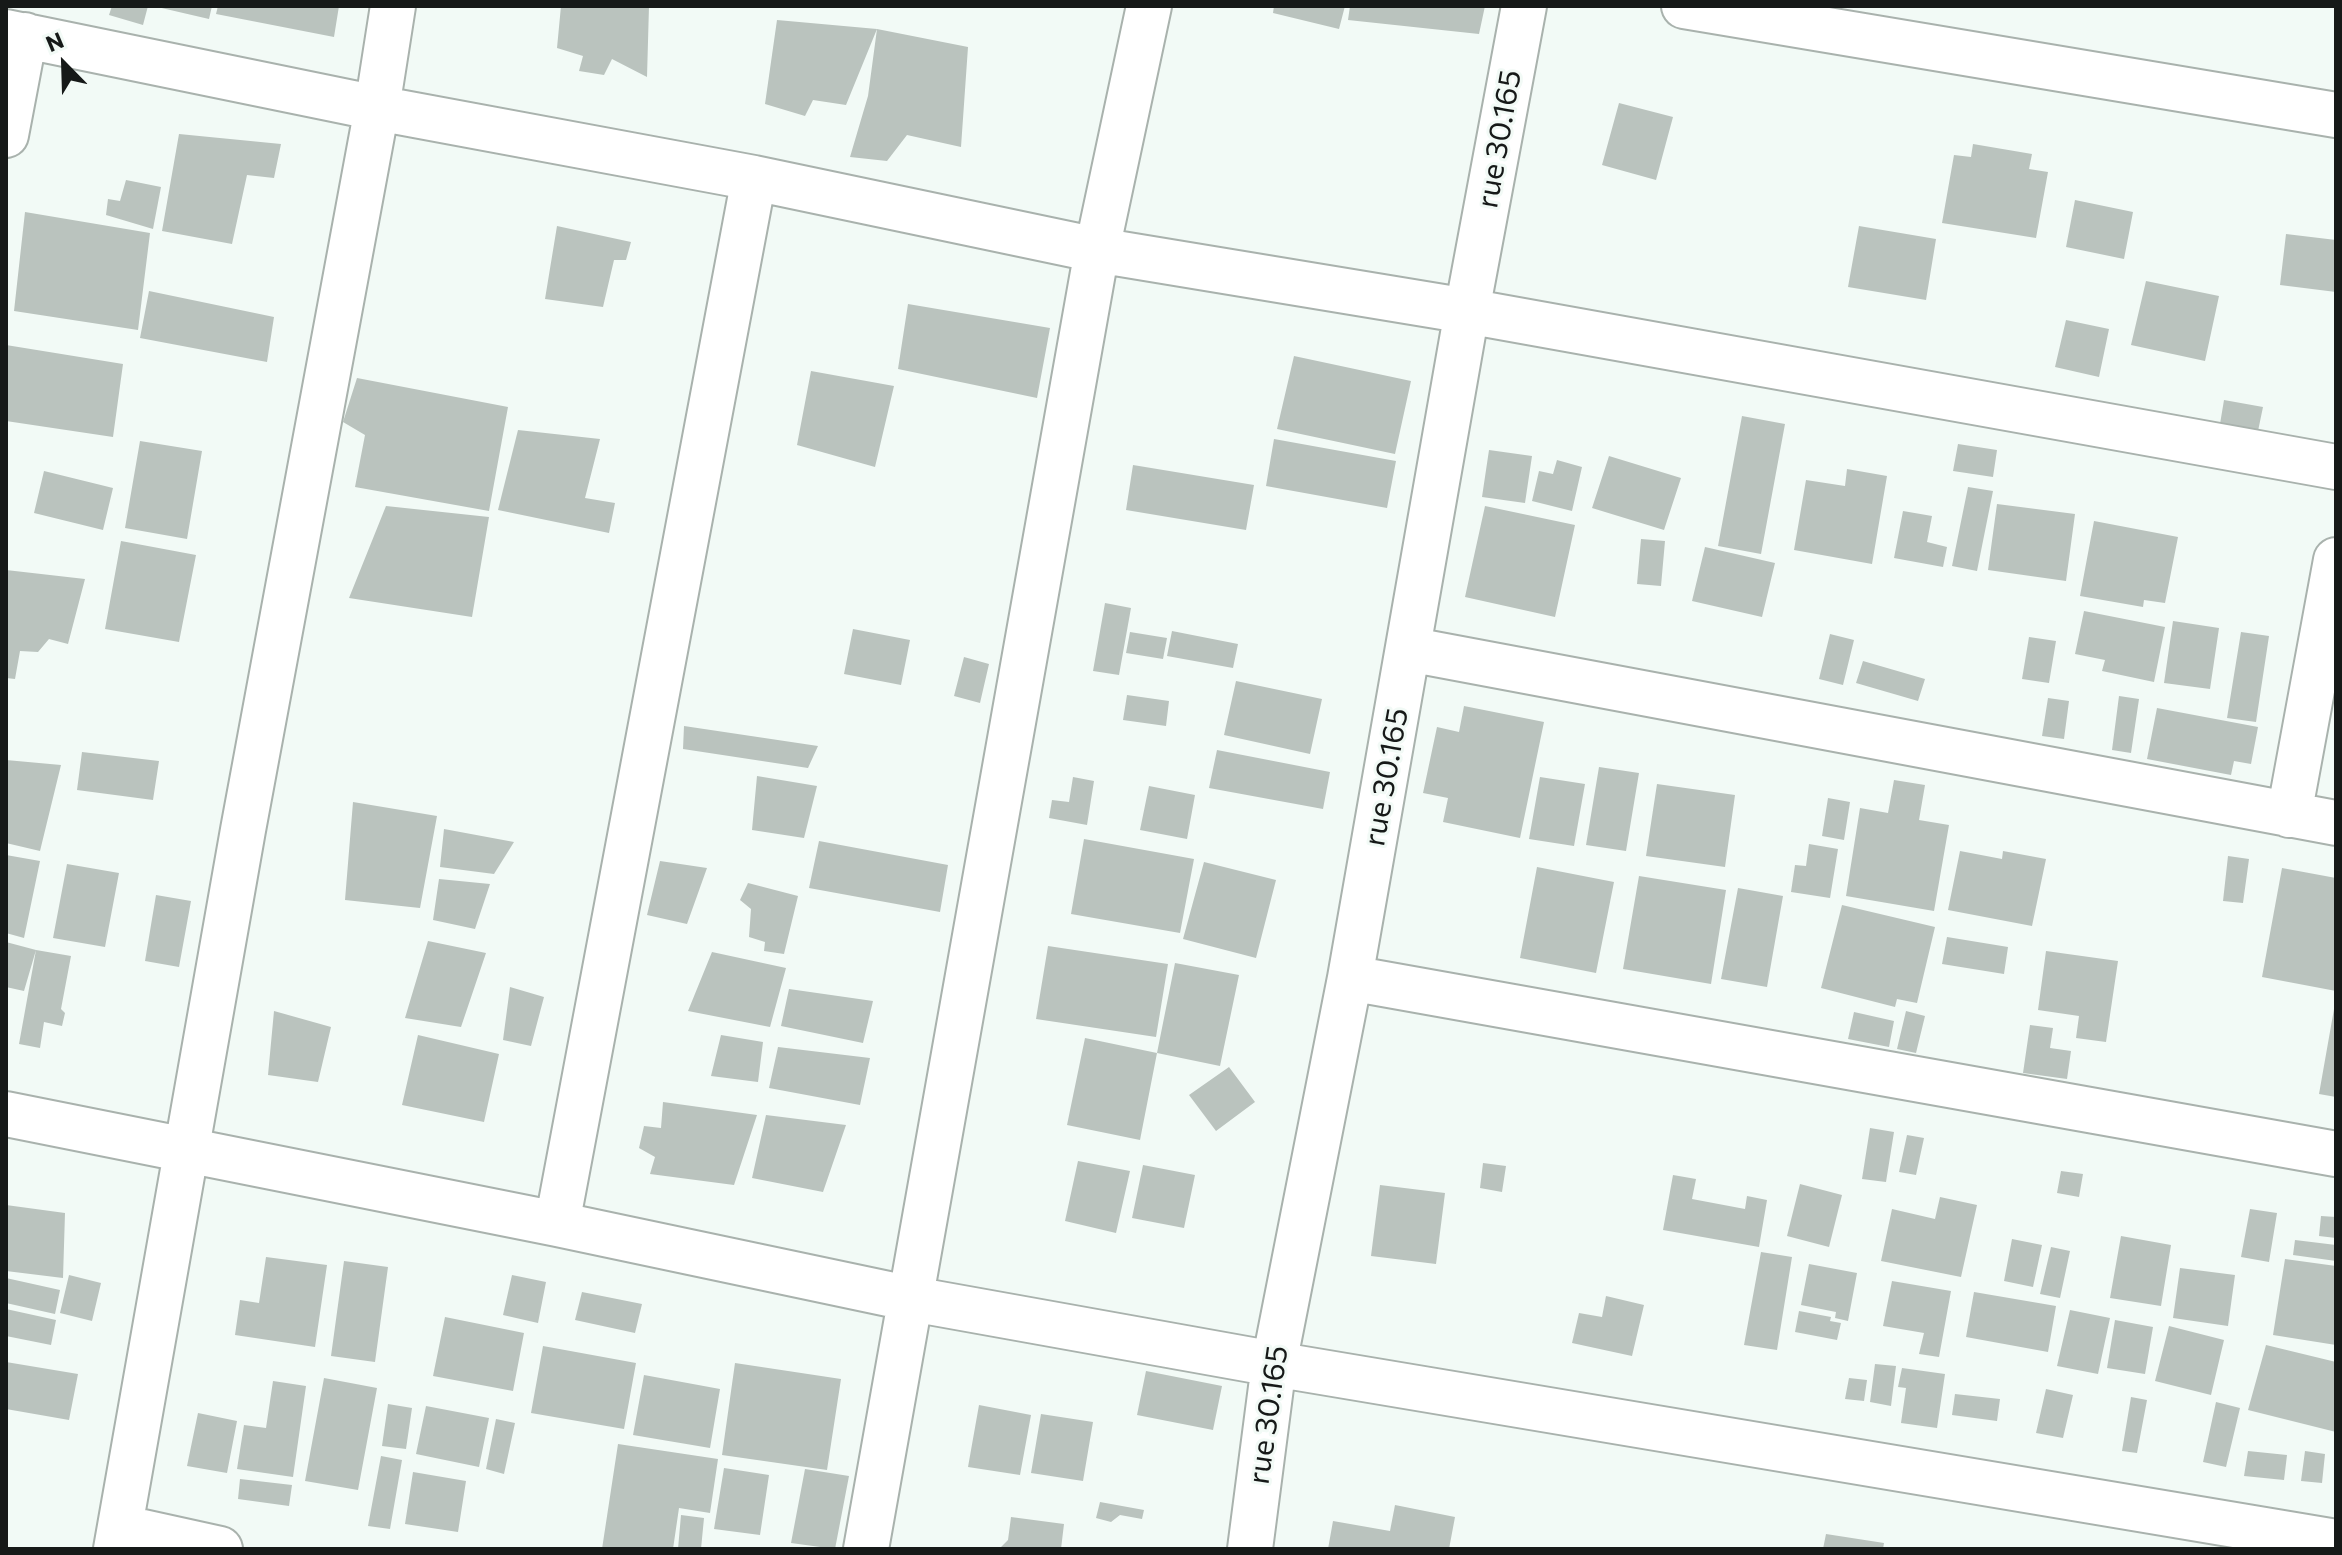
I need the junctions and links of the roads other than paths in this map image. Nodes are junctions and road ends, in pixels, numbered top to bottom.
1 (393, 6) edge
2 (1149, 6) edge
3 (1524, 6) edge
4 (1684, 6) edge
5 (16, 34) edge
6 (377, 108) junction
7 (2336, 115) edge
8 (6, 135) edge
9 (754, 178) junction
10 (1097, 250) junction
11 (1467, 311) junction
12 (2336, 467) edge
13 (2336, 560) edge
14 (1408, 649) junction
15 (2289, 815) junction
16 (2336, 823) edge
17 (1350, 978) junction
18 (6, 1114) edge
19 (187, 1150) junction
20 (2336, 1154) edge
21 (557, 1224) junction
22 (912, 1299) junction
23 (1274, 1364) junction
24 (118, 1538) edge
25 (2336, 1542) edge
26 (220, 1549) edge
27 (866, 1549) edge
28 (1250, 1549) edge

1 - 6 street
2 - 10 street
3 - 11 street, rue 30.165
4 - 7 street
5 - 6 street
5 - 8 street
6 - 9 street
6 - 19 street
9 - 10 street
9 - 21 street
10 - 11 street
10 - 22 street
11 - 12 street
11 - 14 street, rue 30.165
13 - 15 street
14 - 15 street
14 - 17 street, rue 30.165
15 - 16 street
17 - 20 street
17 - 23 street, rue 30.165
18 - 19 street
19 - 21 street
19 - 24 street
21 - 22 street
22 - 23 street
22 - 27 street
23 - 25 street
23 - 28 street, rue 30.165
24 - 26 street

